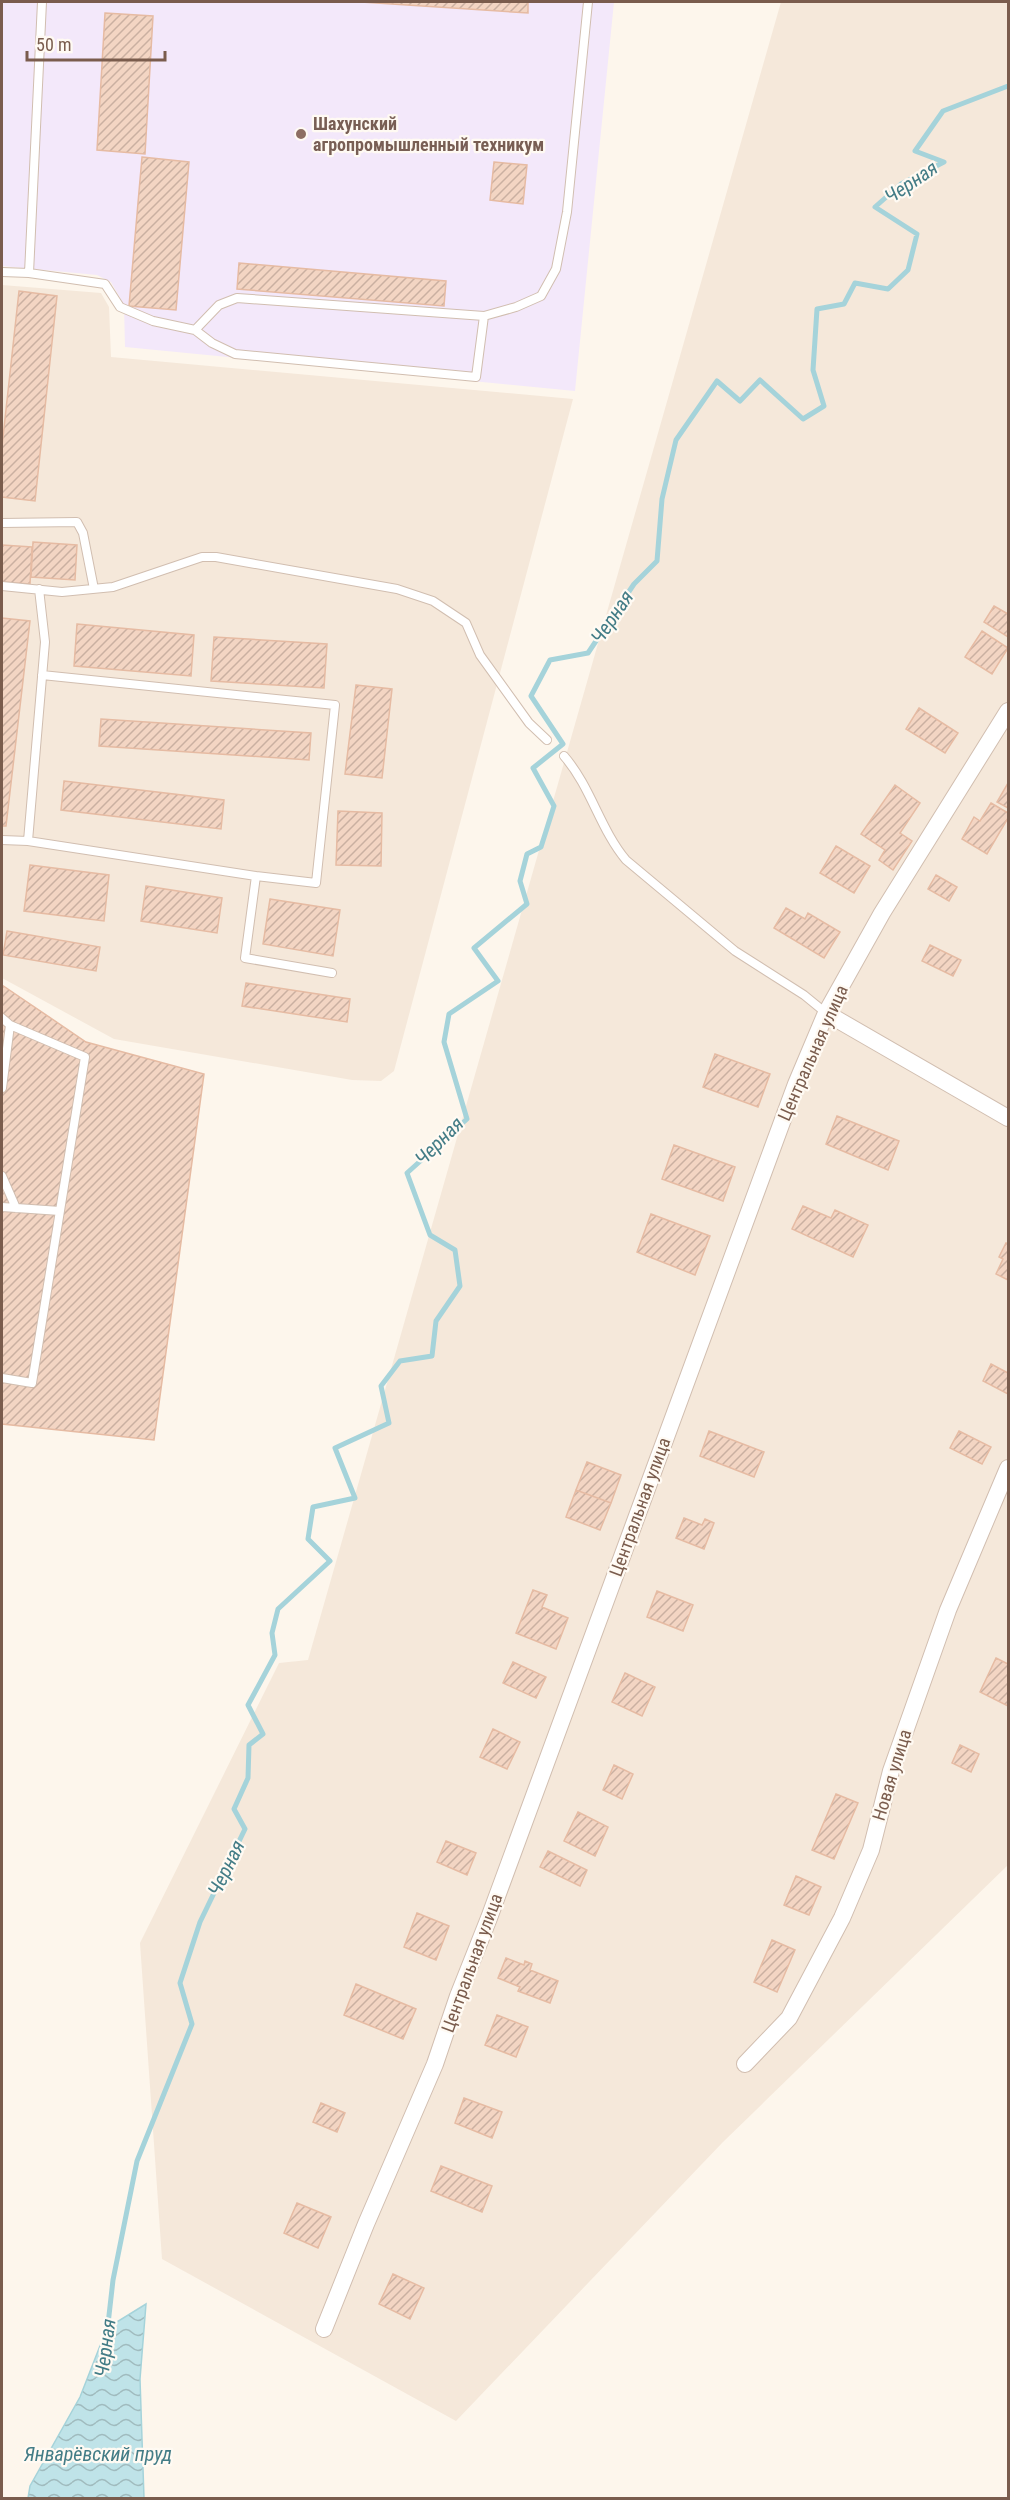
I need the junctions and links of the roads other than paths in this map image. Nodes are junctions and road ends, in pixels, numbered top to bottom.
1 (42, 2) edge
2 (588, 2) edge
3 (2, 272) edge
4 (29, 273) junction
5 (484, 316) junction
6 (195, 330) junction
7 (2, 523) edge
8 (2, 585) edge
9 (94, 589) junction
10 (39, 590) junction
11 (42, 675) junction
12 (1008, 711) edge
13 (547, 740) dead end
14 (564, 756) dead end
15 (2, 840) edge
16 (28, 841) junction
17 (256, 876) junction
18 (332, 973) dead end
19 (826, 1013) junction
20 (2, 1018) edge
21 (10, 1025) junction
22 (2, 1088) edge
23 (1008, 1118) edge
24 (2, 1176) edge
25 (2, 1208) edge
26 (16, 1208) junction
27 (60, 1211) junction
28 (2, 1378) edge
29 (1008, 1468) edge
30 (745, 2064) dead end
31 (324, 2329) dead end

1 - 4 lane
2 - 5 lane
3 - 4 lane
4 - 6 lane
5 - 6 lane
5 - 6 lane
7 - 9 lane
8 - 10 lane
9 - 10 lane
9 - 13 lane
10 - 11 lane
11 - 16 lane
11 - 17 lane
12 - 19 street, Центральная улица
14 - 19 lane
15 - 16 lane
16 - 17 lane
17 - 18 lane
19 - 23 street
19 - 31 street, Центральная улица
20 - 21 lane
21 - 22 lane
21 - 27 lane
24 - 26 lane
25 - 26 lane
26 - 27 lane
27 - 28 lane
29 - 30 street, Новая улица

